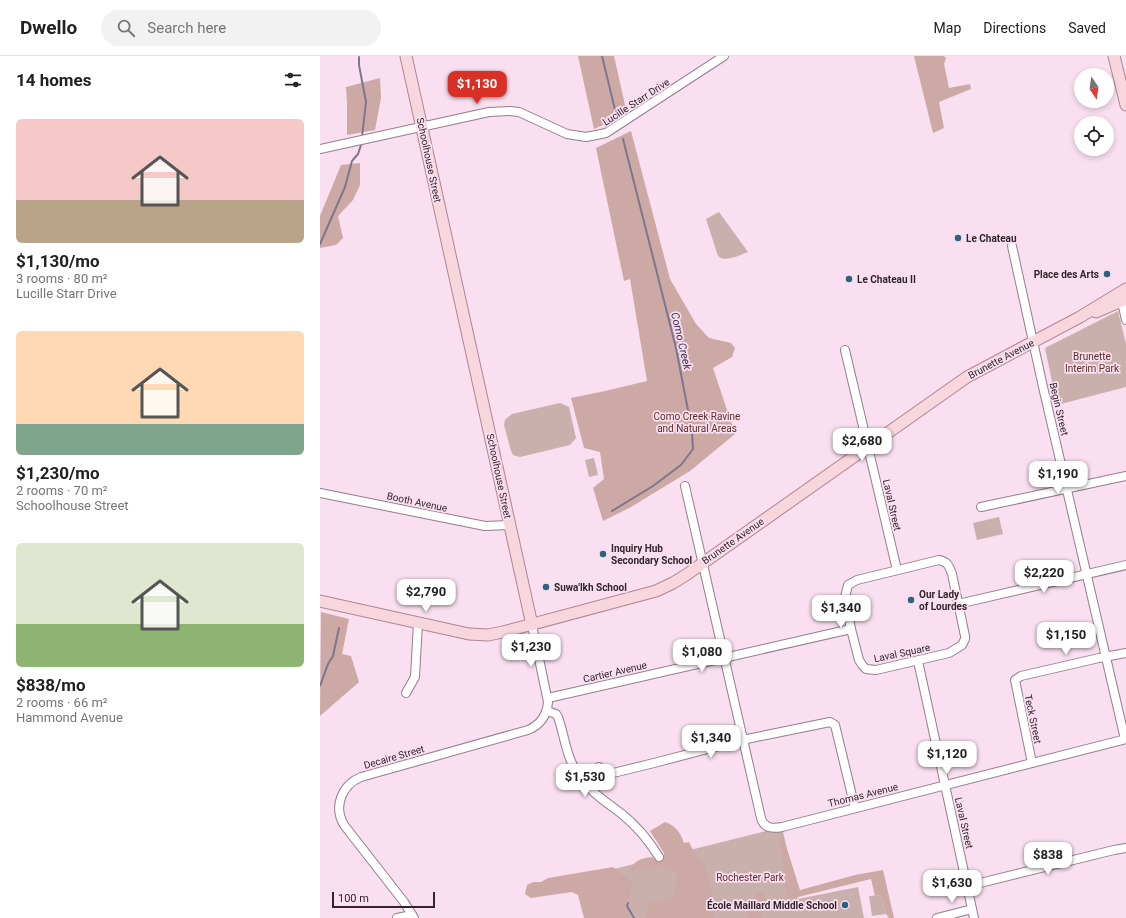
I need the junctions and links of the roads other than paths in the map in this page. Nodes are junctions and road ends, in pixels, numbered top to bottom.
1 (406, 56) edge
2 (724, 56) edge
3 (1114, 56) edge
4 (1126, 105) edge
5 (422, 127) junction
6 (320, 149) edge
7 (1012, 246) dead end
8 (1126, 289) edge
9 (1124, 300) edge
10 (1080, 317) junction
11 (1126, 320) edge
12 (1034, 341) junction
13 (846, 350) dead end
14 (868, 446) junction
15 (1126, 476) edge
16 (685, 486) dead end
17 (1067, 489) junction
18 (320, 493) edge
19 (981, 507) dead end
20 (510, 525) junction
21 (703, 562) junction
22 (1126, 566) edge
23 (897, 570) junction
24 (1087, 574) junction
25 (320, 601) edge
26 (958, 604) junction
27 (418, 623) junction
28 (532, 624) junction
29 (851, 629) junction
30 (1126, 654) edge
31 (725, 658) junction
32 (1106, 658) junction
33 (918, 661) junction
34 (406, 693) dead end
35 (548, 698) junction
36 (547, 711) junction
37 (1126, 739) edge
38 (742, 740) junction
39 (1032, 763) junction
40 (599, 767) dead end
41 (945, 786) junction
42 (855, 808) junction
43 (1126, 848) edge
44 (659, 857) dead end
45 (968, 886) junction
46 (972, 909) junction
47 (413, 916) edge
48 (397, 918) edge
49 (937, 918) edge
50 (974, 918) edge

1 - 5 main road, Schoolhouse Street
2 - 5 street, Lucille Starr Drive
3 - 4 main road
5 - 6 street, Lucille Starr Drive
5 - 20 main road, Schoolhouse Street
7 - 12 street, Begin Street
8 - 10 main road, Brunette Avenue
9 - 10 main road, Brunette Avenue
9 - 11 street
10 - 12 main road, Brunette Avenue
12 - 14 main road, Brunette Avenue
12 - 17 street, Begin Street
13 - 14 street, Laval Street
14 - 21 main road, Brunette Avenue
14 - 23 street, Laval Street
15 - 17 street
16 - 21 street
17 - 19 street
17 - 24 street, Begin Street
18 - 20 street, Booth Avenue
20 - 28 main road, Schoolhouse Street
21 - 28 main road, Brunette Avenue
21 - 31 street
22 - 24 street
23 - 26 street, Laval Square
23 - 29 street, Laval Square
24 - 26 street
24 - 32 street, Begin Street
25 - 27 main road, Brunette Avenue
26 - 33 street, Laval Square
27 - 28 main road, Brunette Avenue
27 - 34 street
28 - 35 street, Schoolhouse Street
29 - 31 street, Cartier Avenue
29 - 33 street, Laval Square
30 - 32 street
31 - 35 street, Cartier Avenue
31 - 38 street
32 - 37 street, Begin Street
32 - 39 street, Teck Street
33 - 41 street, Laval Street
35 - 36 street, Schoolhouse Street
36 - 44 street
36 - 47 street, Decaire Street
37 - 39 street, Thomas Avenue
38 - 40 street
38 - 42 street
38 - 42 street, Thomas Avenue
39 - 41 street, Thomas Avenue
41 - 42 street, Thomas Avenue
41 - 45 street, Laval Street
43 - 45 street
45 - 46 street, Laval Street
46 - 49 street
46 - 50 street, Laval Street
47 - 48 street

